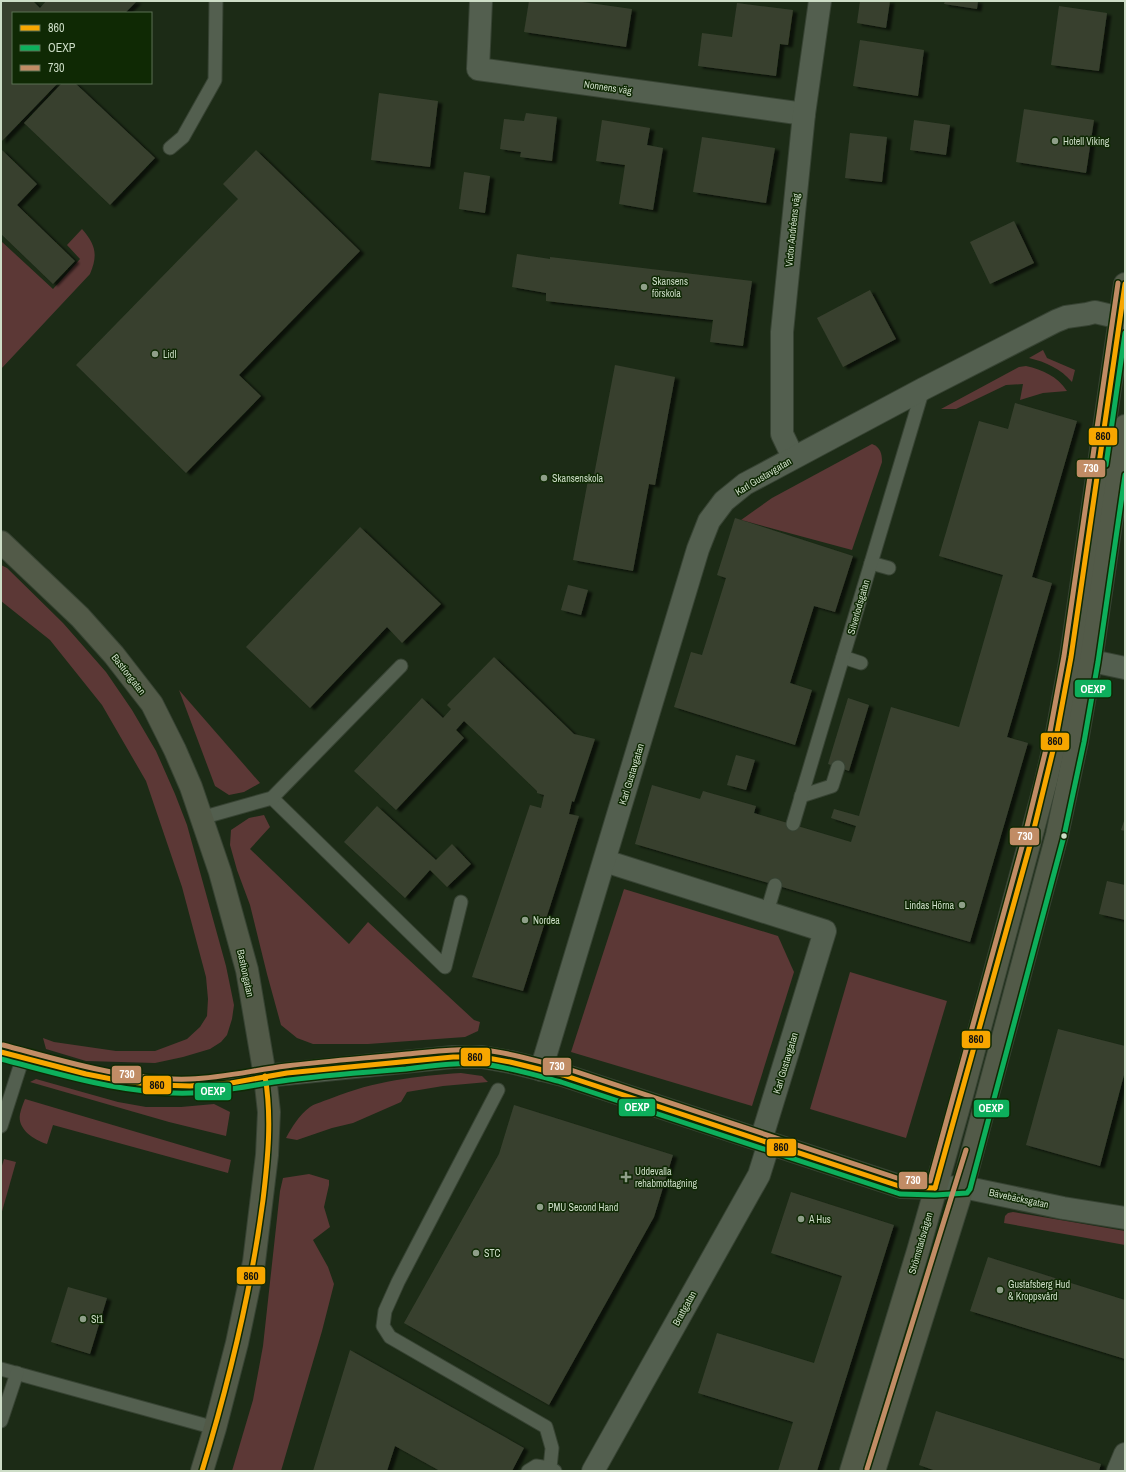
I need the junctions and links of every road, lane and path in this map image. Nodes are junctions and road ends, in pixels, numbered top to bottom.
1 (216, 1) edge
2 (481, 1) edge
3 (820, 1) edge
4 (804, 114) junction
5 (170, 148) dead end
6 (1125, 284) edge
7 (1123, 318) edge
8 (923, 389) junction
9 (1125, 426) edge
10 (793, 457) junction
11 (1, 542) edge
12 (871, 563) junction
13 (889, 568) dead end
14 (843, 658) junction
15 (1081, 659) junction
16 (861, 663) dead end
17 (401, 666) dead end
18 (1125, 668) edge
19 (838, 767) dead end
20 (801, 796) junction
21 (272, 798) junction
22 (201, 818) junction
23 (793, 824) dead end
24 (605, 861) junction
25 (775, 884) dead end
26 (461, 902) dead end
27 (767, 912) junction
28 (1, 1052) edge
29 (23, 1057) junction
30 (541, 1070) junction
31 (265, 1076) junction
32 (498, 1090) dead end
33 (1, 1126) edge
34 (765, 1142) junction
35 (963, 1187) junction
36 (935, 1188) junction
37 (1125, 1218) edge
38 (1, 1368) edge
39 (17, 1373) junction
40 (1, 1421) edge
41 (215, 1428) junction
42 (1125, 1454) edge
43 (553, 1470) edge
44 (202, 1471) edge
45 (528, 1471) edge
46 (593, 1471) edge
47 (851, 1471) edge
48 (874, 1471) edge
49 (1118, 1471) edge

1 - 5 lane
2 - 4 street, Nonnens väg
3 - 4 street, Victor Andréens väg
4 - 10 street, Victor Andréens väg
6 - 7 main road, Strömstadsvägen
7 - 8 street, Karl Gustavgatan
7 - 15 main road, Strömstadsvägen
8 - 10 street, Karl Gustavgatan
8 - 12 lane, Silverlodsgatan
9 - 15 main road, Strömstadsvägen
10 - 24 street, Karl Gustavgatan
11 - 22 main road, Bastiongatan
12 - 13 lane
12 - 14 lane, Silverlodsgatan
14 - 16 lane
14 - 20 lane, Silverlodsgatan
15 - 18 street
15 - 35 main road, Strömstadsvägen
15 - 36 main road, Strömstadsvägen
17 - 21 lane
19 - 20 lane
20 - 23 lane, Silverlodsgatan
21 - 22 lane
21 - 26 lane
22 - 31 main road, Bastiongatan
24 - 27 street, Karl Gustavgatan
24 - 30 street, Karl Gustavgatan
25 - 27 lane
27 - 34 street, Karl Gustavgatan
28 - 29 lane, Bävebäcksgatan
29 - 31 lane, Bävebäcksgatan
29 - 33 lane
30 - 31 street, Bävebäcksgatan
30 - 34 street, Bävebäcksgatan
31 - 41 main road, Bastiongatan
32 - 43 lane
34 - 36 street, Bävebäcksgatan
34 - 46 street, Brattgatan
35 - 36 street, Bävebäcksgatan
35 - 37 street, Bävebäcksgatan
35 - 48 main road, Strömstadsvägen
36 - 47 main road, Strömstadsvägen
38 - 39 lane
39 - 40 lane
39 - 41 lane
41 - 44 main road, Bastiongatan
42 - 49 street
43 - 45 lane

